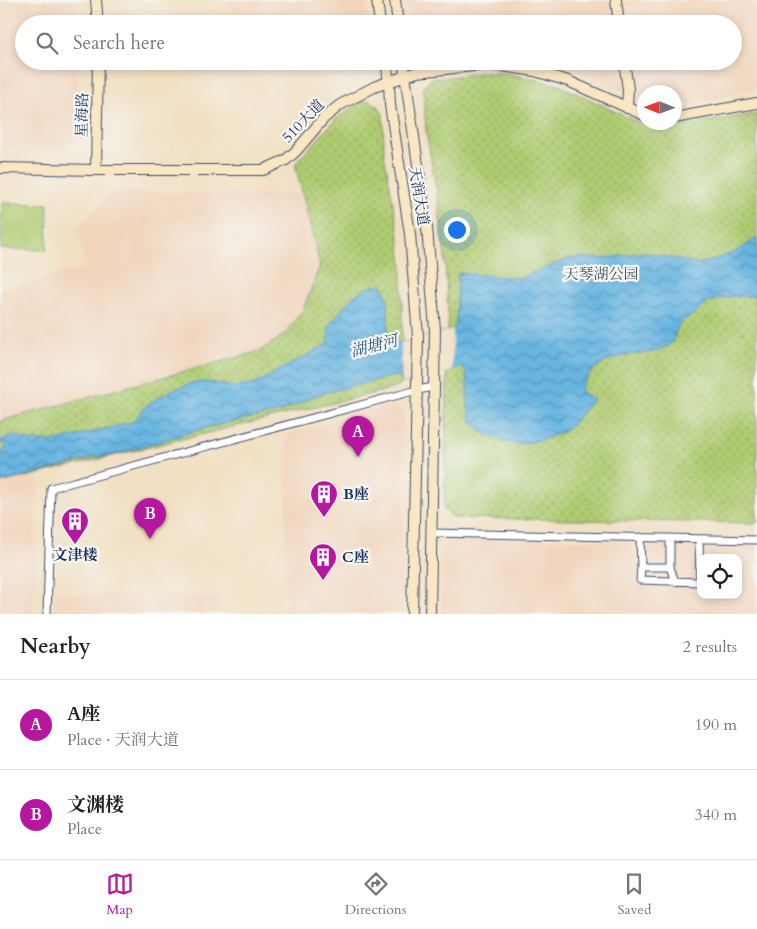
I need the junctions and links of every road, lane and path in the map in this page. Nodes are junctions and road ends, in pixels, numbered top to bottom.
1 (96, 0) edge
2 (377, 0) edge
3 (394, 0) edge
4 (616, 0) edge
5 (97, 15) edge
6 (379, 15) edge
7 (396, 15) edge
8 (618, 15) edge
9 (98, 70) edge
10 (388, 70) edge
11 (404, 70) edge
12 (436, 70) edge
13 (530, 70) edge
14 (625, 70) edge
15 (405, 77) junction
16 (390, 83) junction
17 (757, 103) edge
18 (626, 108) junction
19 (637, 112) edge
20 (682, 117) edge
21 (0, 168) edge
22 (96, 170) junction
23 (434, 388) junction
24 (417, 390) junction
25 (431, 533) junction
26 (640, 538) junction
27 (670, 538) junction
28 (700, 539) junction
29 (757, 540) edge
30 (641, 567) junction
31 (670, 567) junction
32 (675, 582) junction
33 (47, 614) edge
34 (412, 614) edge
35 (430, 614) edge

1 - 5 street
2 - 6 street
3 - 7 street
4 - 8 street
9 - 22 street, 星海路
10 - 16 street, 天润大道
11 - 15 street, 天润大道
12 - 15 street, 510大道
13 - 18 street, 510大道
14 - 18 street
15 - 16 street, 510大道
15 - 23 street, 天润大道
16 - 22 street, 510大道
16 - 24 street, 天润大道
17 - 20 street
18 - 19 street, 510大道
21 - 22 street, 510大道
23 - 24 street
23 - 25 street
24 - 33 street
24 - 34 street
25 - 26 street
25 - 35 street
26 - 27 street
26 - 30 street
27 - 28 street
27 - 31 street
28 - 29 street
28 - 32 street
30 - 31 street
30 - 32 street
31 - 32 street

